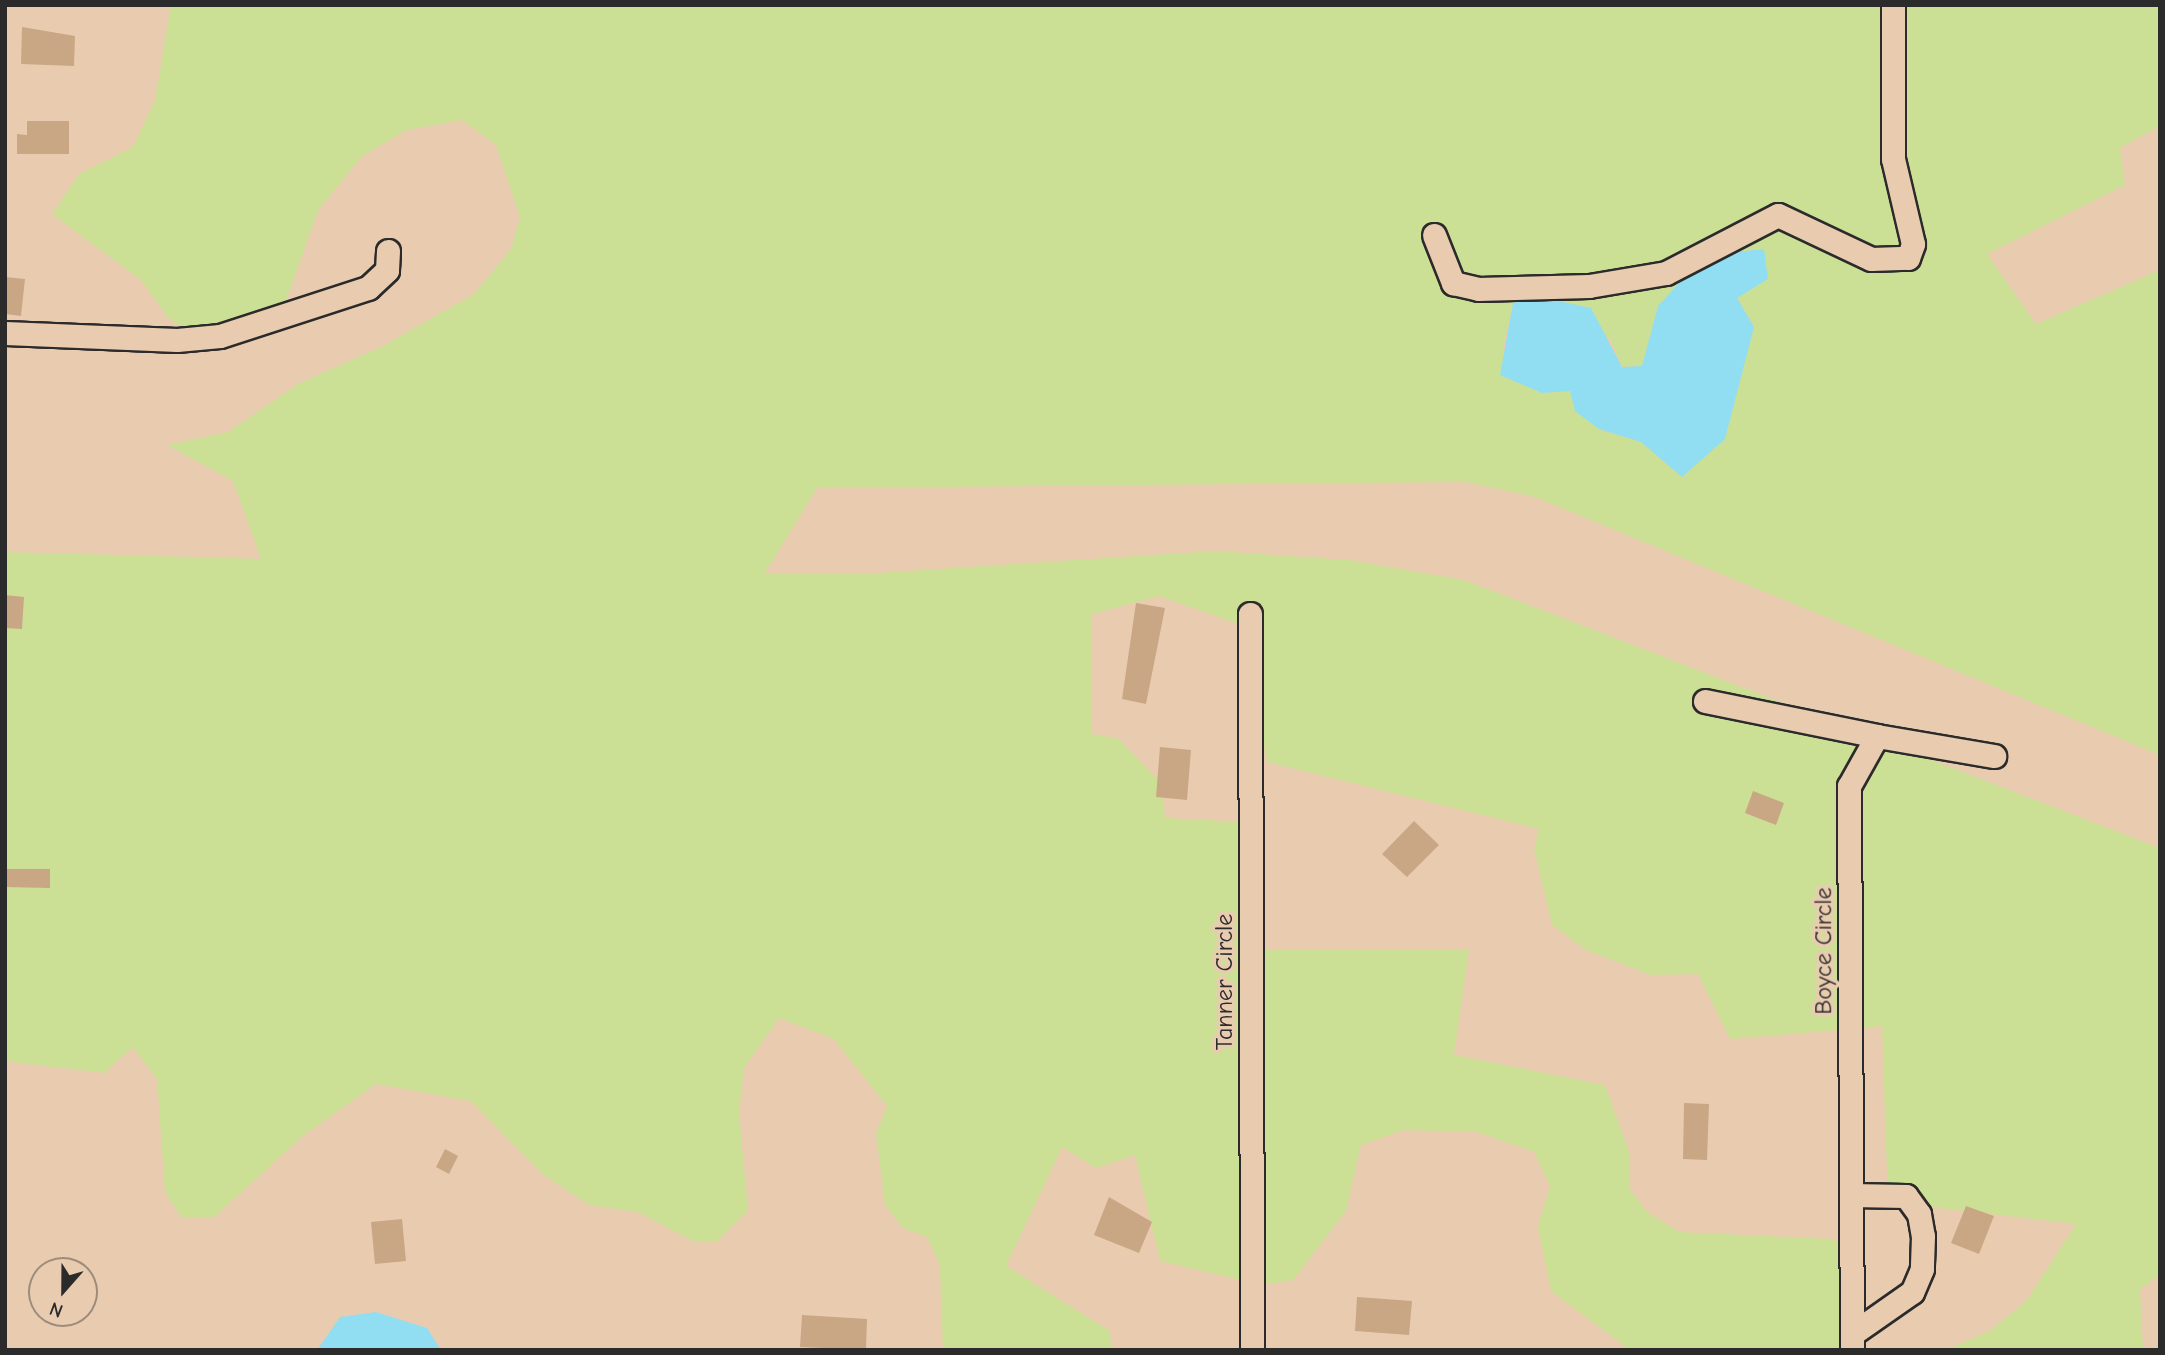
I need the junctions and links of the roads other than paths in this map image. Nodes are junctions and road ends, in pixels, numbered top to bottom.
1 (1894, 5) edge
2 (1434, 235) dead end
3 (388, 251) dead end
4 (5, 333) edge
5 (1250, 614) dead end
6 (1705, 701) dead end
7 (1877, 736) junction
8 (1994, 756) dead end
9 (1851, 1195) junction
10 (1852, 1342) edge
11 (1252, 1350) edge

1 - 2 street
3 - 4 street
5 - 11 street, Tanner Circle
6 - 7 street
7 - 8 street
7 - 9 street, Boyce Circle
9 - 10 street, Boyce Circle
9 - 10 street

